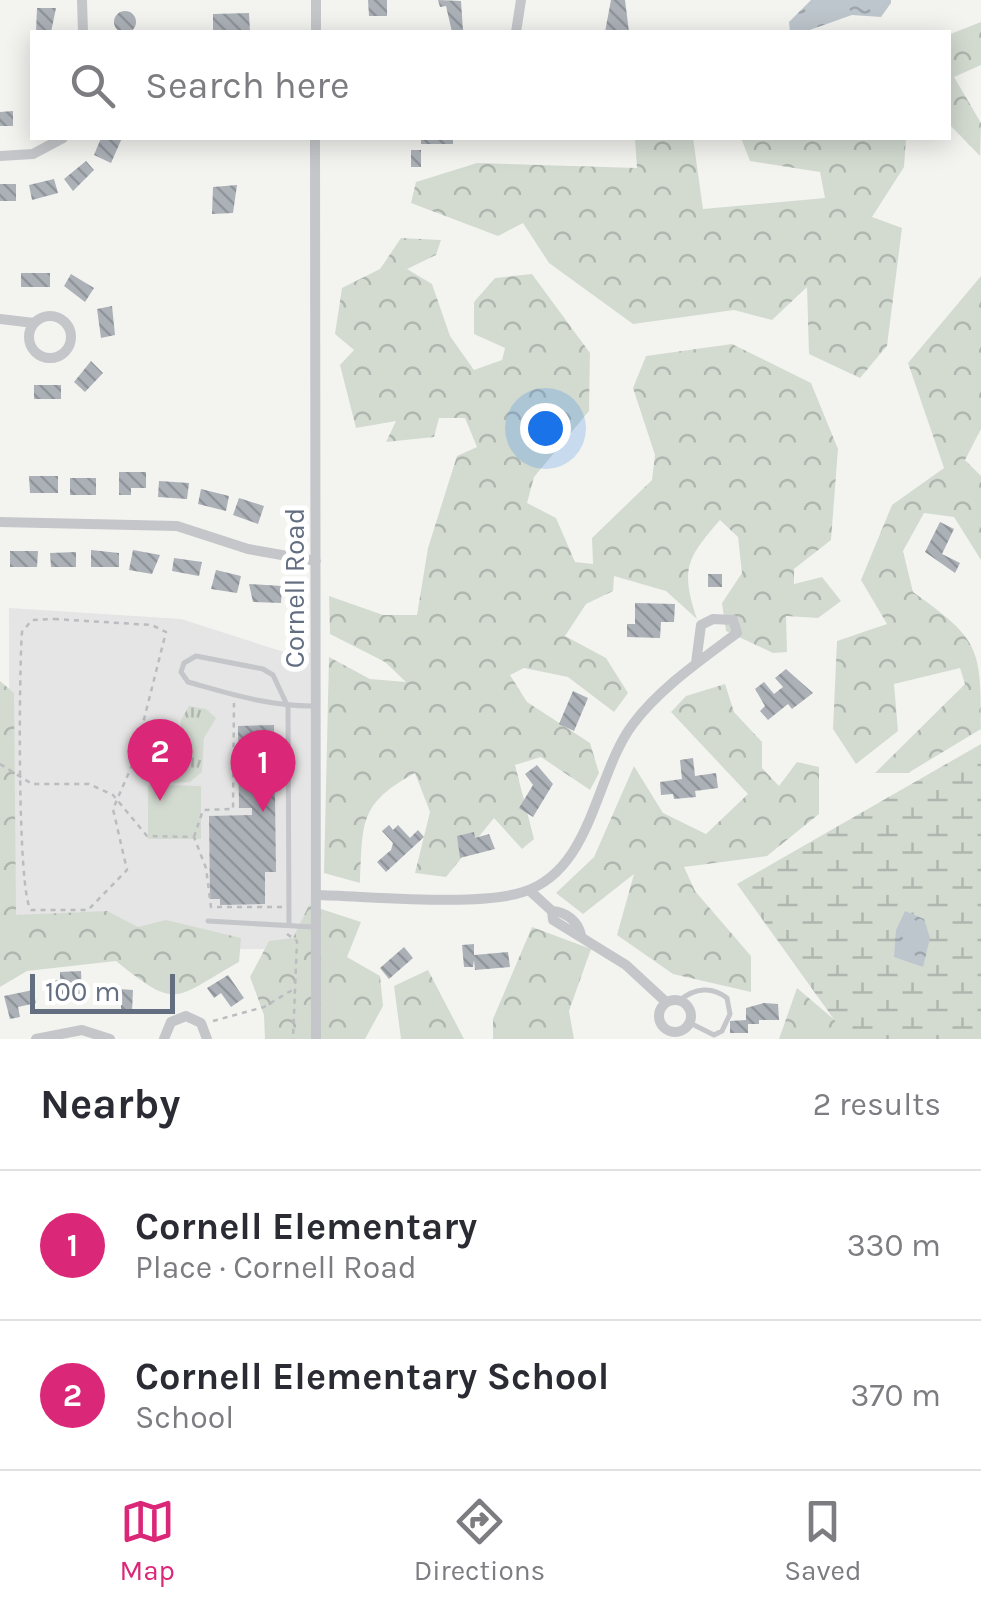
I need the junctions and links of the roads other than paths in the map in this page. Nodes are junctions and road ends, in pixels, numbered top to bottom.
1 (82, 0) edge
2 (316, 0) edge
3 (521, 0) edge
4 (83, 30) edge
5 (316, 30) edge
6 (516, 30) edge
7 (59, 140) edge
8 (315, 140) edge
9 (0, 156) edge
10 (0, 319) edge
11 (34, 324) junction
12 (0, 522) edge
13 (316, 561) junction
14 (696, 663) junction
15 (316, 706) junction
16 (288, 707) junction
17 (529, 890) junction
18 (316, 896) junction
19 (208, 921) dead end
20 (289, 924) junction
21 (316, 928) junction
22 (680, 1000) junction
23 (666, 1002) junction
24 (690, 1022) junction
25 (36, 1039) edge
26 (110, 1039) edge
27 (164, 1039) edge
28 (207, 1039) edge
29 (316, 1039) edge

1 - 4 street
2 - 5 street
3 - 6 street
7 - 9 street
8 - 13 street, Cornell Road
10 - 11 street
11 - 11 street
12 - 13 street
13 - 15 street, Cornell Road
14 - 14 street
14 - 17 street
15 - 16 lane
15 - 18 street, Cornell Road
16 - 16 lane
16 - 20 lane
17 - 18 street
17 - 23 street
18 - 21 street, Cornell Road
19 - 20 lane
20 - 21 lane
21 - 29 street, Cornell Road
22 - 23 street
22 - 24 street
22 - 24 lane
23 - 24 street
25 - 26 street
27 - 28 street

